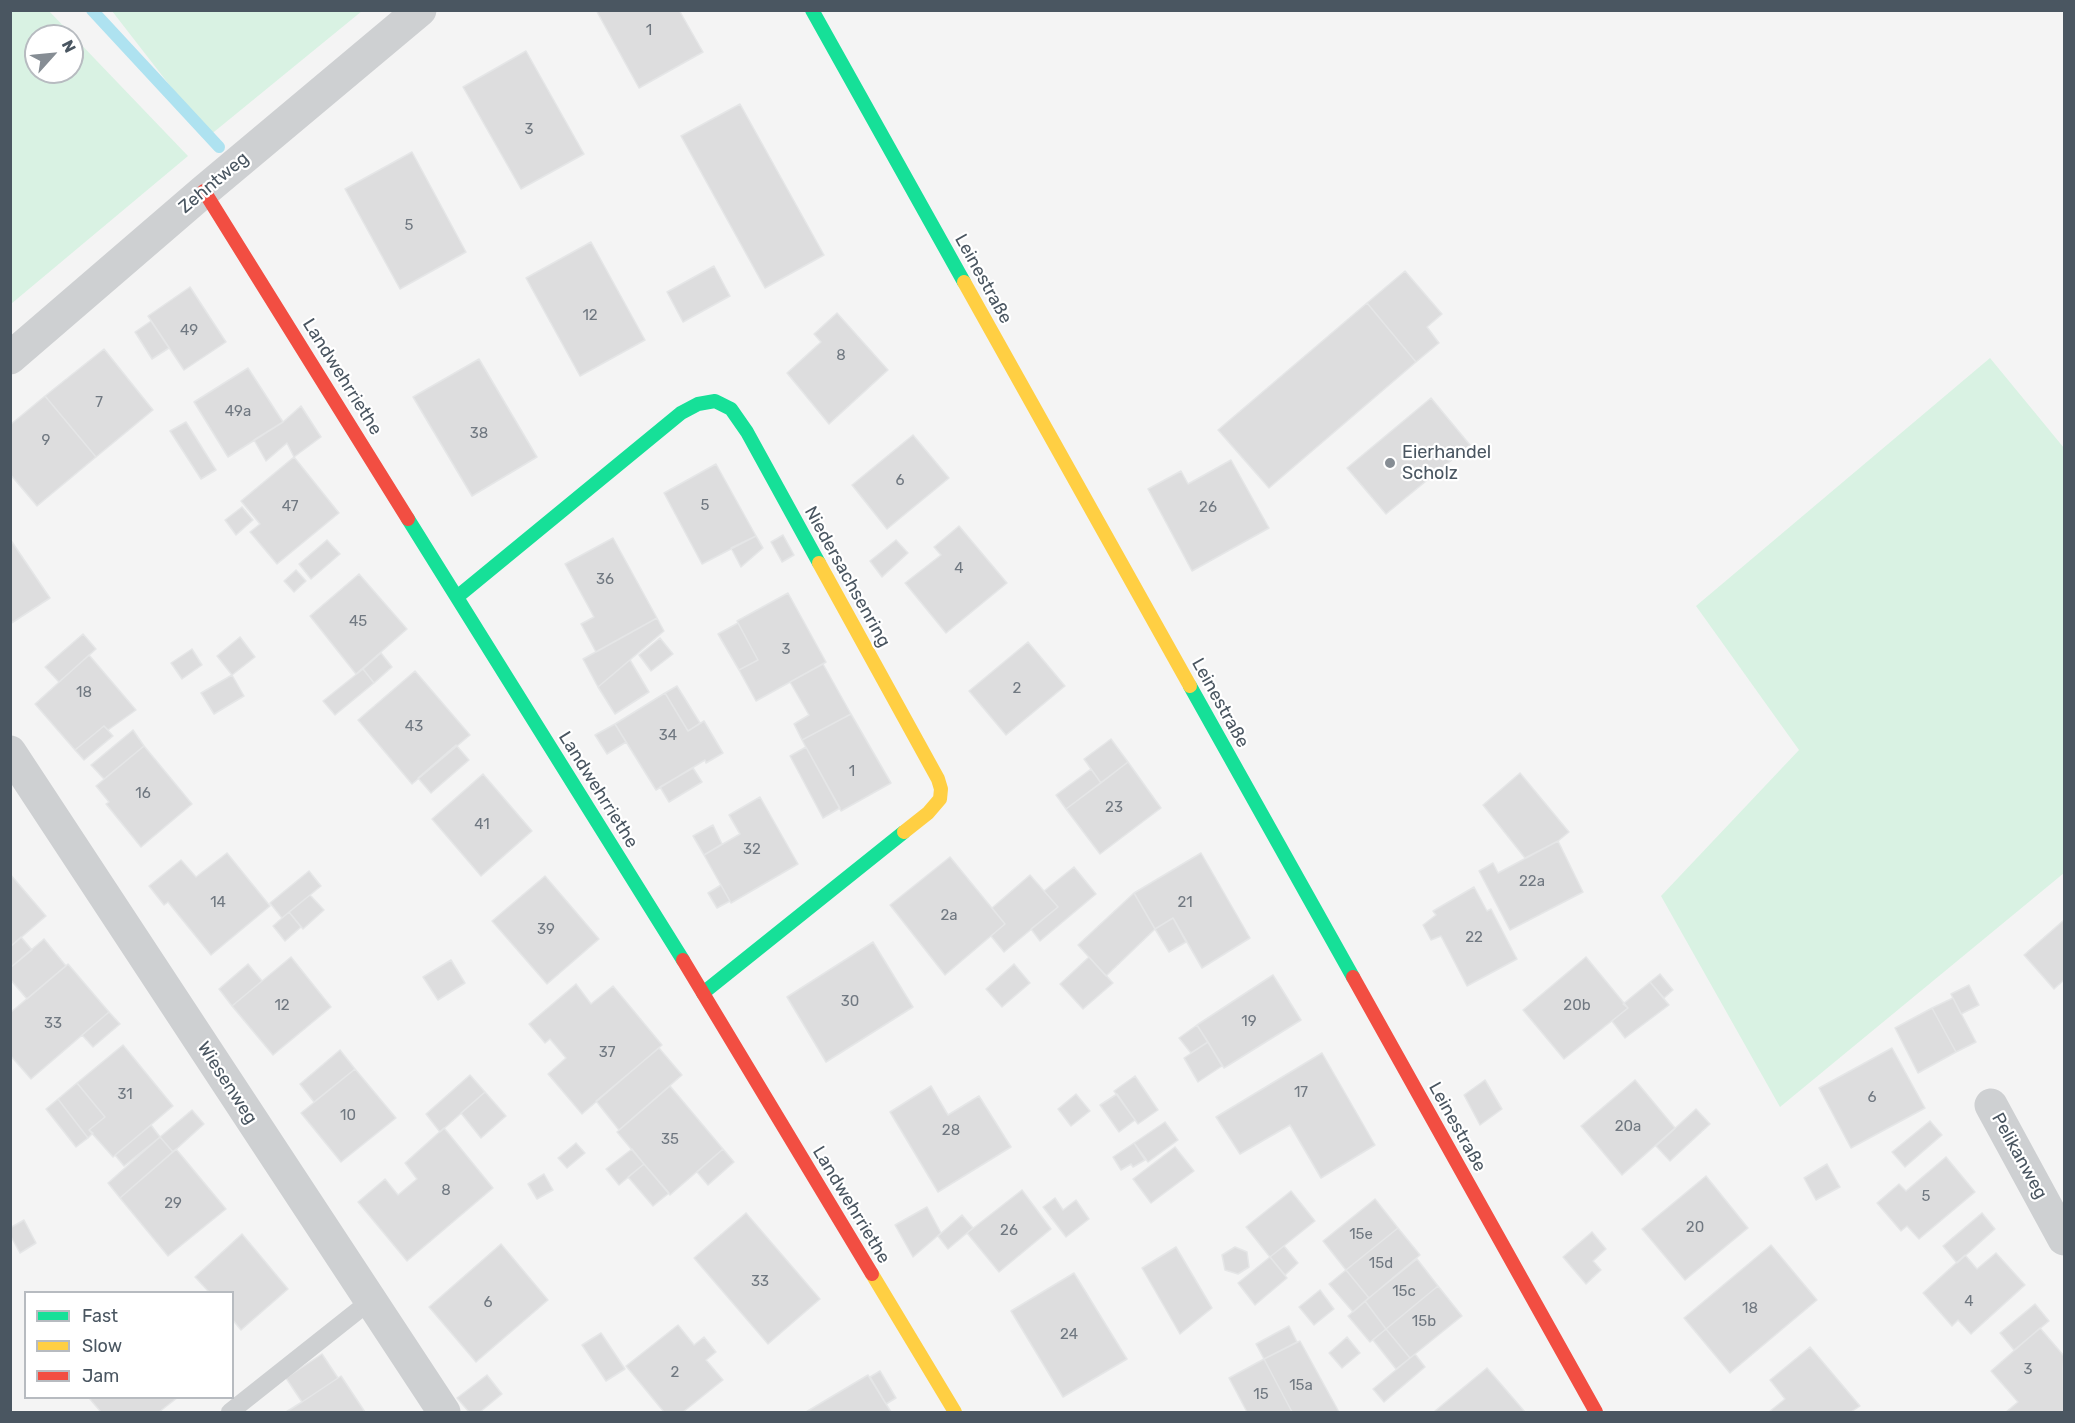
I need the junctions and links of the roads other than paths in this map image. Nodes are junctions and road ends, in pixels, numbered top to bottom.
1 (420, 10) edge
2 (812, 10) edge
3 (204, 190) junction
4 (10, 358) edge
5 (457, 597) junction
6 (10, 752) edge
7 (703, 993) junction
8 (1990, 1105) dead end
9 (2064, 1239) edge
10 (370, 1301) junction
11 (230, 1413) edge
12 (444, 1413) edge
13 (955, 1413) edge
14 (1596, 1413) edge

1 - 3 street, Zehntweg
2 - 14 street, Leinestraße
3 - 4 street, Zehntweg
3 - 5 street, Landwehrriethe
5 - 7 street, Landwehrriethe
5 - 7 street, Niedersachsenring
6 - 10 street, Wiesenweg
7 - 13 street, Landwehrriethe
8 - 9 street, Pelikanweg
10 - 11 lane
10 - 12 street, Wiesenweg

